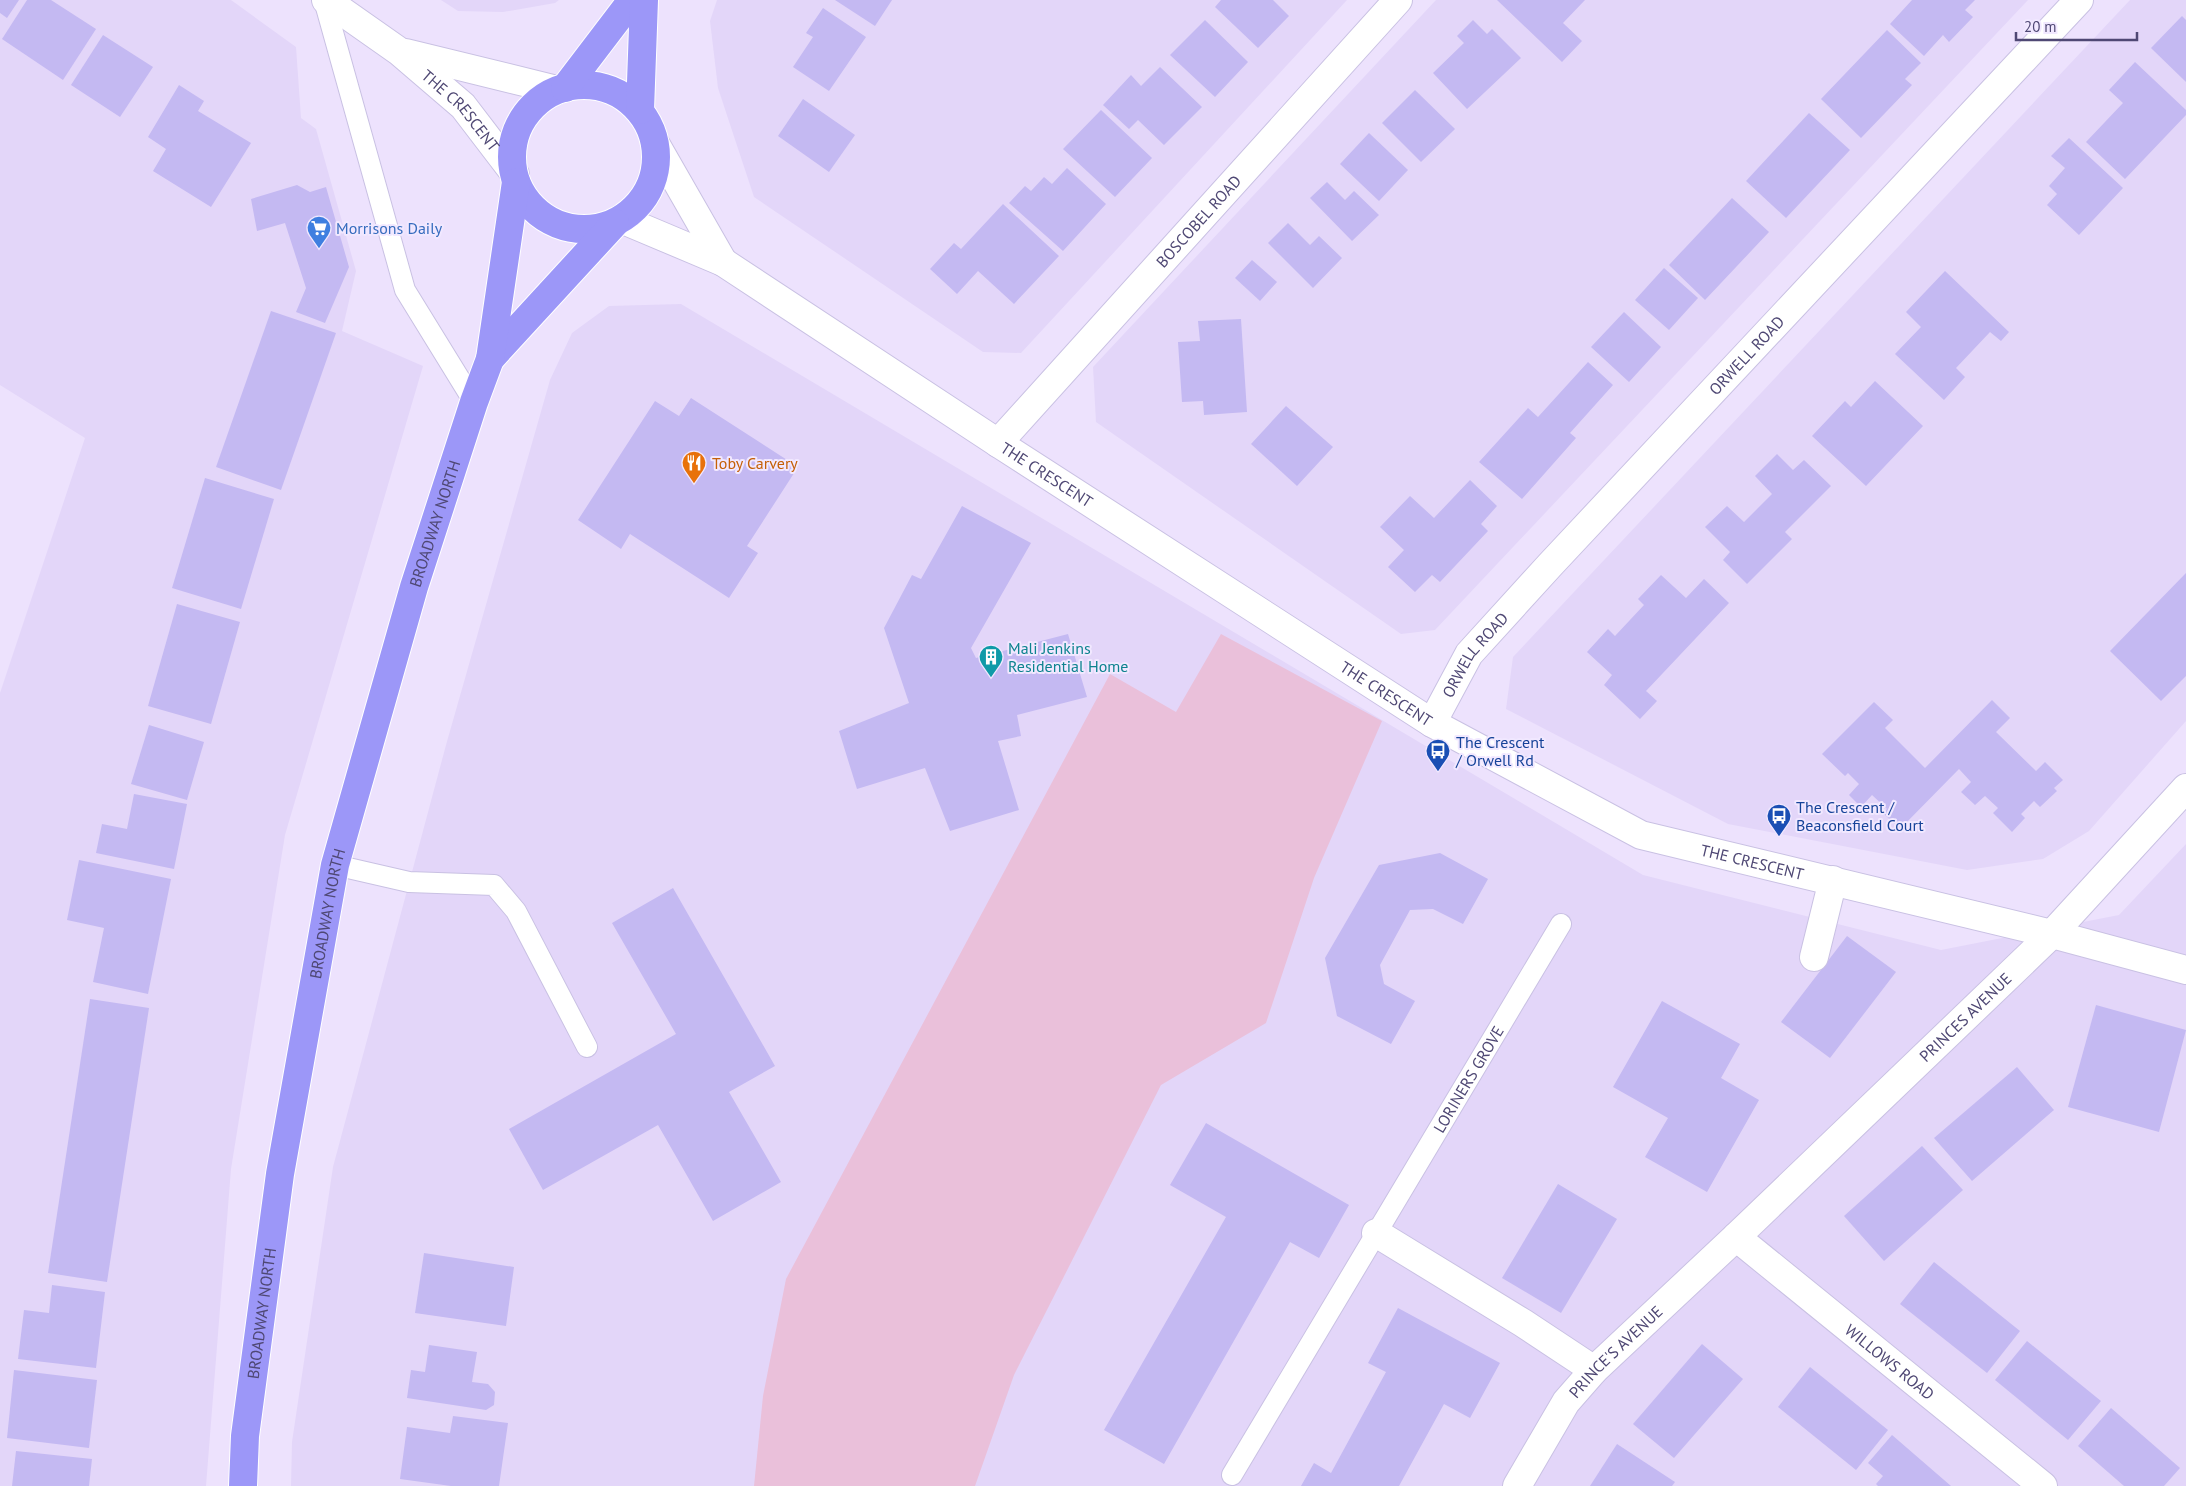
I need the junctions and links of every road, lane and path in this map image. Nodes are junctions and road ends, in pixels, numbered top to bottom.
1 (325, 0) edge
2 (632, 0) edge
3 (644, 0) edge
4 (1398, 0) edge
5 (2079, 0) edge
6 (400, 52) junction
7 (561, 89) junction
8 (640, 110) junction
9 (656, 145) junction
10 (516, 178) junction
11 (618, 221) junction
12 (723, 262) junction
13 (490, 359) junction
14 (474, 402) junction
15 (998, 443) junction
16 (1432, 723) junction
17 (2186, 788) edge
18 (334, 865) junction
19 (1833, 880) junction
20 (1561, 924) dead end
21 (2052, 934) junction
22 (1814, 957) dead end
23 (2186, 970) edge
24 (587, 1048) dead end
25 (1376, 1233) junction
26 (1736, 1238) junction
27 (1594, 1370) junction
28 (1232, 1475) dead end
29 (243, 1486) edge
30 (1517, 1486) edge
31 (2043, 1486) edge

1 - 6 street, THE CRESCENT
1 - 14 lane
2 - 7 highway
3 - 8 highway
4 - 15 street, BOSCOBEL ROAD
5 - 16 street, ORWELL ROAD
6 - 7 street, THE CRESCENT
6 - 10 street, THE CRESCENT
7 - 8 highway
7 - 10 highway
8 - 9 highway
9 - 11 highway
9 - 12 street, THE CRESCENT
10 - 11 highway
10 - 13 highway, BROADWAY NORTH
11 - 12 street, THE CRESCENT
11 - 13 highway, BROADWAY NORTH
12 - 15 street, THE CRESCENT
13 - 14 highway, BROADWAY NORTH
14 - 18 highway, BROADWAY NORTH
15 - 16 street, THE CRESCENT
16 - 19 street, THE CRESCENT
17 - 21 street, PRINCES AVENUE
18 - 24 lane
18 - 29 highway, BROADWAY NORTH
19 - 21 street, THE CRESCENT
19 - 22 street
20 - 25 lane, LORINERS GROVE
21 - 23 street, THE CRESCENT
21 - 26 street, PRINCES AVENUE
25 - 27 street
25 - 28 lane, LORINERS GROVE
26 - 27 street, PRINCE'S AVENUE
26 - 31 street, WILLOWS ROAD
27 - 30 street, PRINCE'S AVENUE

